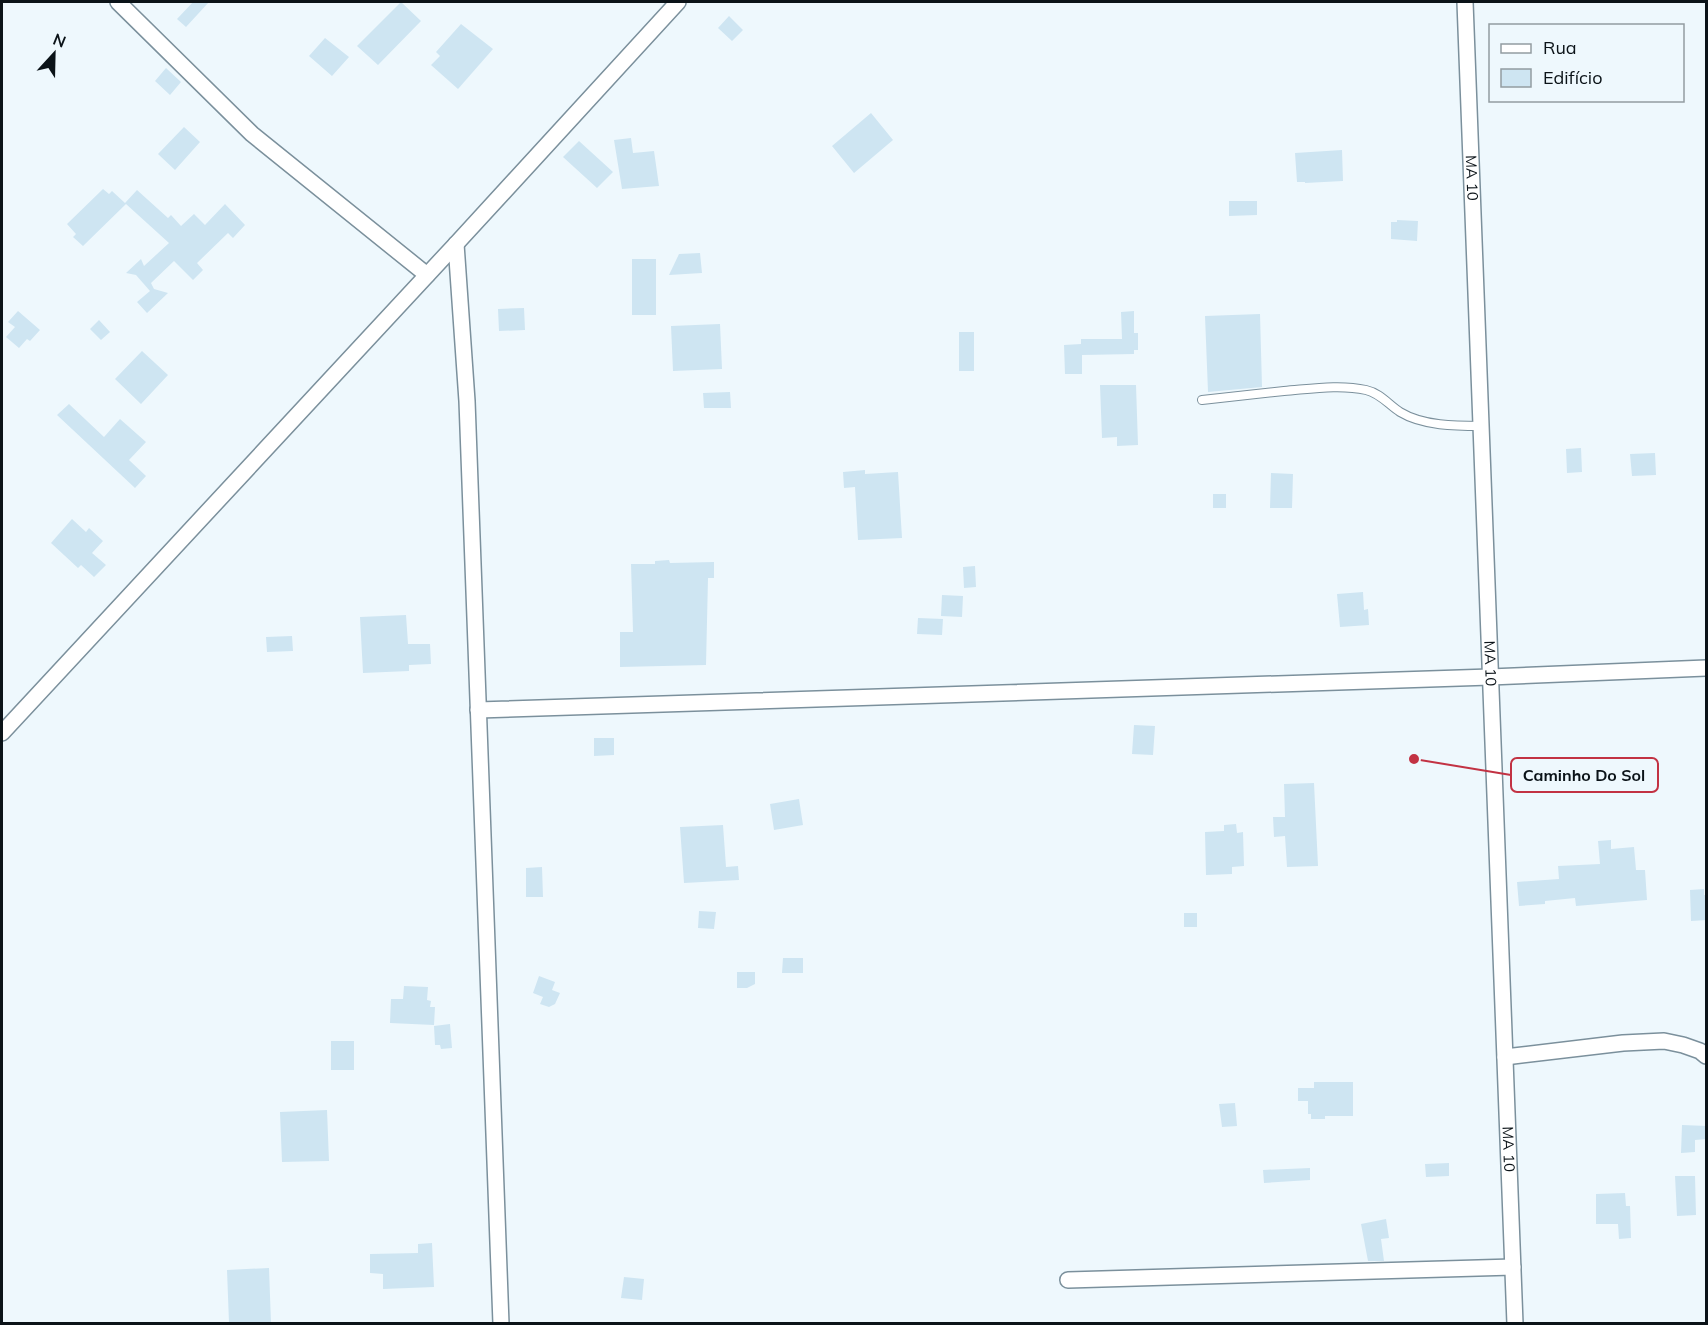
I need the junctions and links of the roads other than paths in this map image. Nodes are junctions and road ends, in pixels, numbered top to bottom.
1 (118, 2) edge
2 (678, 2) edge
3 (1465, 2) edge
4 (456, 244) junction
5 (427, 275) junction
6 (1202, 400) dead end
7 (1481, 426) junction
8 (1707, 668) edge
9 (1490, 677) junction
10 (478, 710) junction
11 (2, 733) edge
12 (1707, 1056) edge
13 (1505, 1058) junction
14 (1513, 1267) junction
15 (1068, 1280) dead end
16 (501, 1323) edge
17 (1515, 1323) edge

1 - 5 street
2 - 4 street
3 - 7 street, MA 10
4 - 5 street
4 - 10 street
5 - 11 street
6 - 7 lane
7 - 9 street, MA 10
8 - 9 street
9 - 10 street
9 - 13 street, MA 10
10 - 16 street
12 - 13 street
13 - 14 street, MA 10
14 - 15 street
14 - 17 street, MA 10

